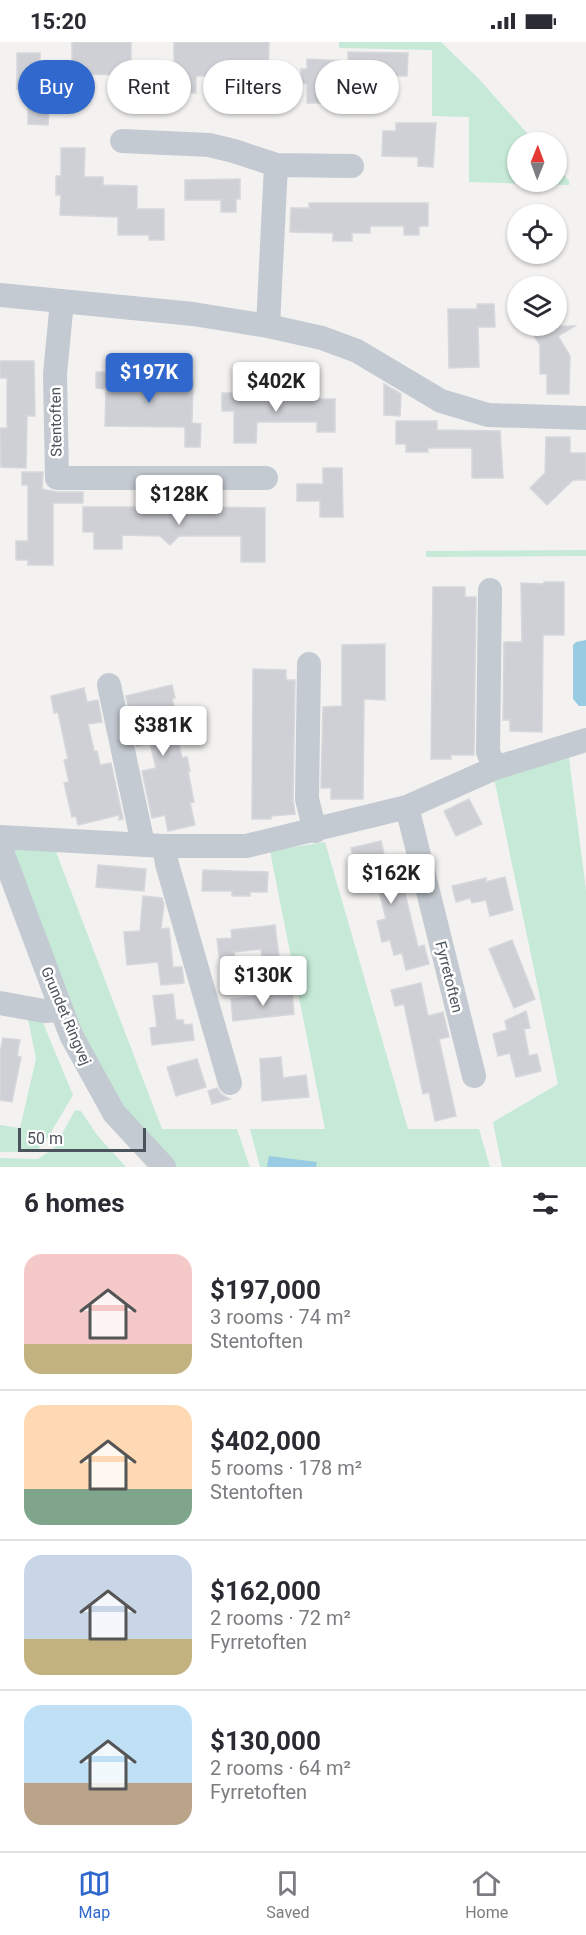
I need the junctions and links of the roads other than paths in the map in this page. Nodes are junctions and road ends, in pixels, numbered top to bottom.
1 (122, 141) dead end
2 (276, 165) junction
3 (352, 166) dead end
4 (0, 295) edge
5 (62, 301) junction
6 (268, 326) junction
7 (586, 418) edge
8 (266, 478) dead end
9 (490, 590) dead end
10 (309, 664) dead end
11 (109, 686) dead end
12 (586, 740) edge
13 (495, 768) junction
14 (407, 807) junction
15 (315, 831) junction
16 (0, 837) edge
17 (153, 845) junction
18 (0, 846) edge
19 (0, 1003) edge
20 (62, 1010) junction
21 (474, 1076) dead end
22 (230, 1083) dead end
23 (155, 1164) edge

1 - 2 street
2 - 3 street
2 - 6 street
4 - 5 street
5 - 6 street
5 - 8 street, Stentoften
6 - 7 street
9 - 13 street
10 - 15 street
11 - 17 street
12 - 13 street
13 - 14 street
14 - 15 street
14 - 21 street, Fyrretoften
15 - 17 street
16 - 17 street
17 - 22 street
18 - 20 street, Grundet Ringvej
19 - 20 street
20 - 23 street, Grundet Ringvej

